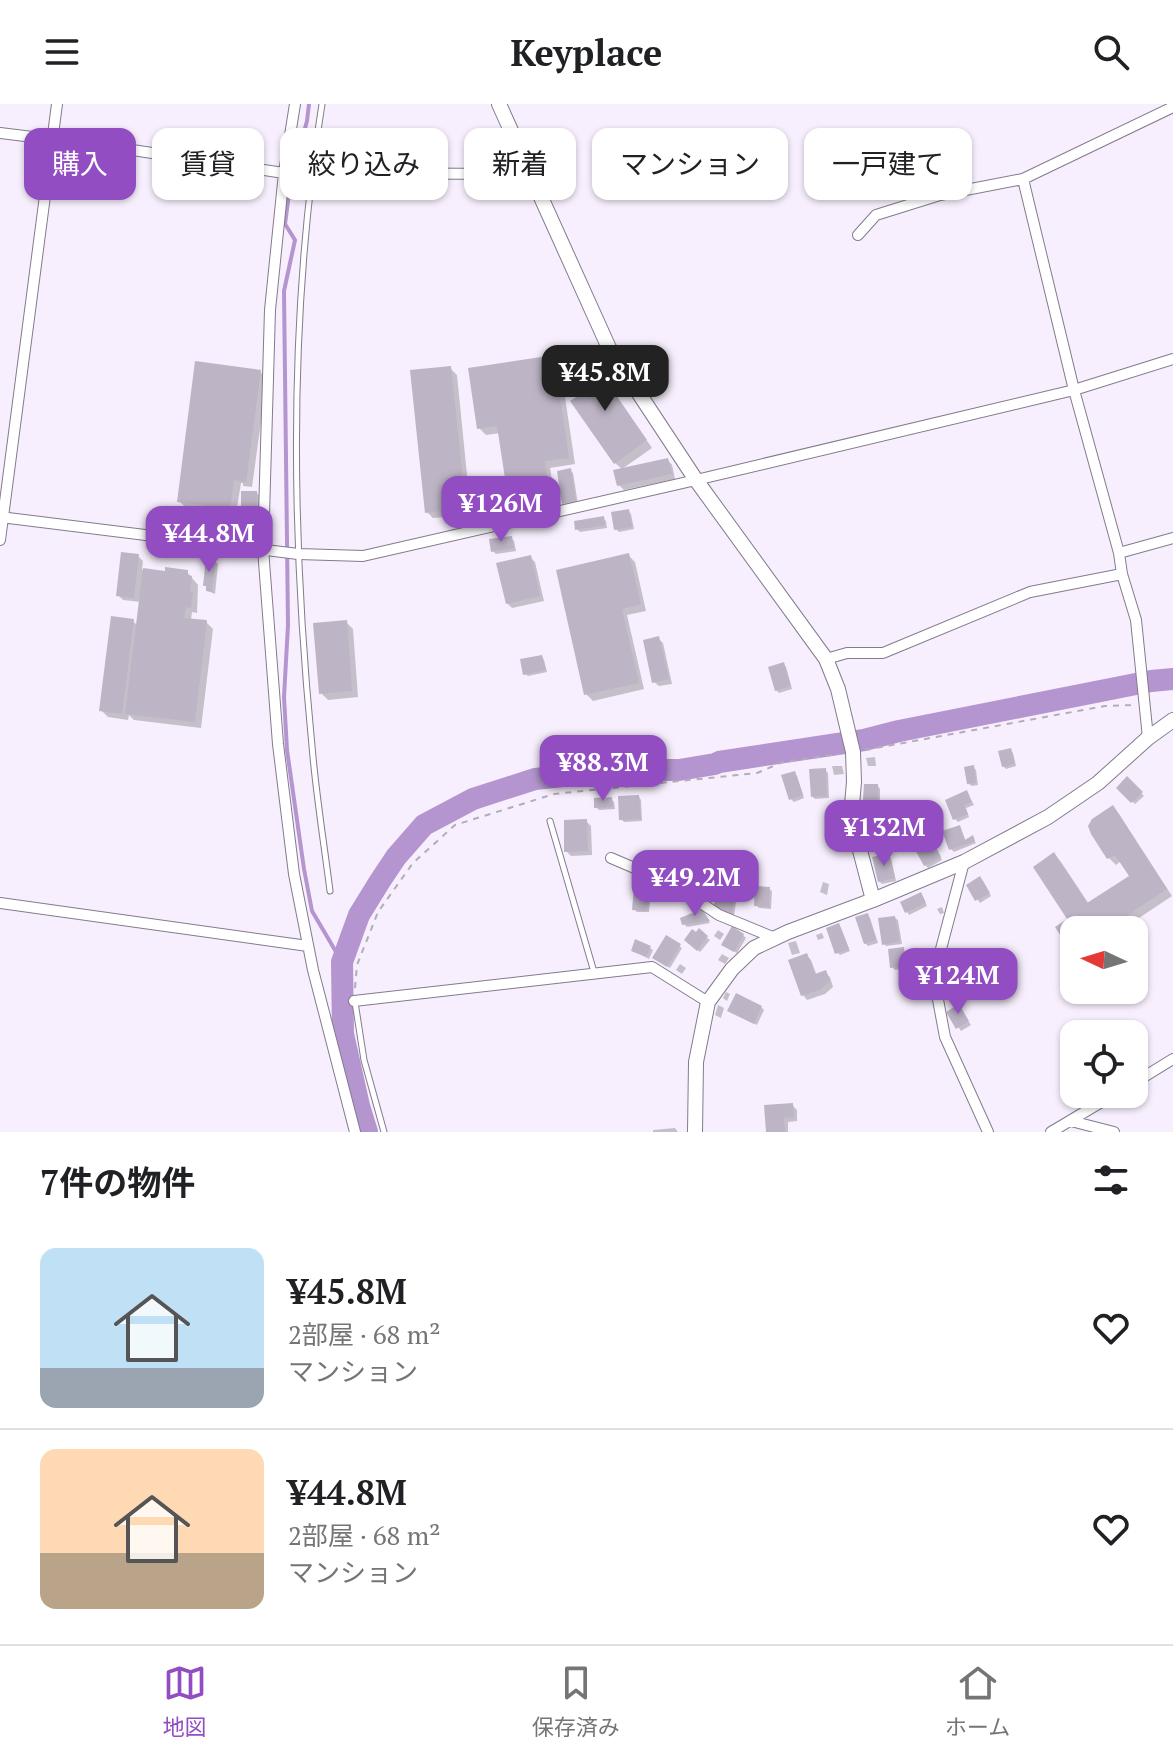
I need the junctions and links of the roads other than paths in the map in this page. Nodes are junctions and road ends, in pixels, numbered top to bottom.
1 (57, 104) edge
2 (295, 104) edge
3 (322, 104) edge
4 (499, 104) edge
5 (1173, 107) edge
6 (54, 128) edge
7 (291, 128) edge
8 (318, 128) edge
9 (509, 128) edge
10 (0, 133) edge
11 (24, 136) edge
12 (136, 152) edge
13 (280, 172) edge
14 (1023, 179) junction
15 (45, 200) edge
16 (281, 200) edge
17 (309, 200) edge
18 (541, 200) edge
19 (858, 235) dead end
20 (1173, 359) edge
21 (1074, 390) junction
22 (696, 480) junction
23 (1, 517) edge
24 (1173, 538) edge
25 (0, 540) edge
26 (265, 550) junction
27 (1119, 553) junction
28 (298, 554) junction
29 (1122, 574) junction
30 (826, 659) junction
31 (1173, 720) edge
32 (1148, 738) junction
33 (550, 821) dead end
34 (611, 858) dead end
35 (964, 862) junction
36 (330, 891) dead end
37 (873, 900) junction
38 (0, 903) edge
39 (775, 938) junction
40 (308, 946) junction
41 (594, 973) junction
42 (354, 1001) joint
43 (708, 1002) junction
44 (1173, 1059) edge
45 (1148, 1074) edge
46 (1092, 1108) edge
47 (1071, 1121) junction
48 (355, 1132) edge
49 (384, 1132) edge
50 (695, 1132) edge
51 (988, 1132) edge
52 (1051, 1132) edge
53 (1114, 1132) edge

1 - 6 street
2 - 7 street
3 - 8 lane
4 - 9 street
5 - 14 street
10 - 11 street
12 - 13 street
14 - 19 street
14 - 21 street
15 - 23 street
16 - 26 street
17 - 28 lane
18 - 22 street
20 - 21 street
21 - 22 street
21 - 27 street
22 - 28 street
22 - 30 street
23 - 25 street
23 - 26 street
24 - 27 street
26 - 28 street
26 - 40 street
27 - 29 street
28 - 36 lane
29 - 30 street
29 - 32 street
30 - 37 street
31 - 32 street
32 - 35 street
33 - 41 lane
34 - 39 street
35 - 37 street
35 - 51 street
37 - 39 street
38 - 40 street
39 - 43 street
40 - 48 street
41 - 42 street
41 - 43 street
42 - 49 lane
43 - 50 street
44 - 45 street
46 - 47 street
47 - 52 street
47 - 53 street

